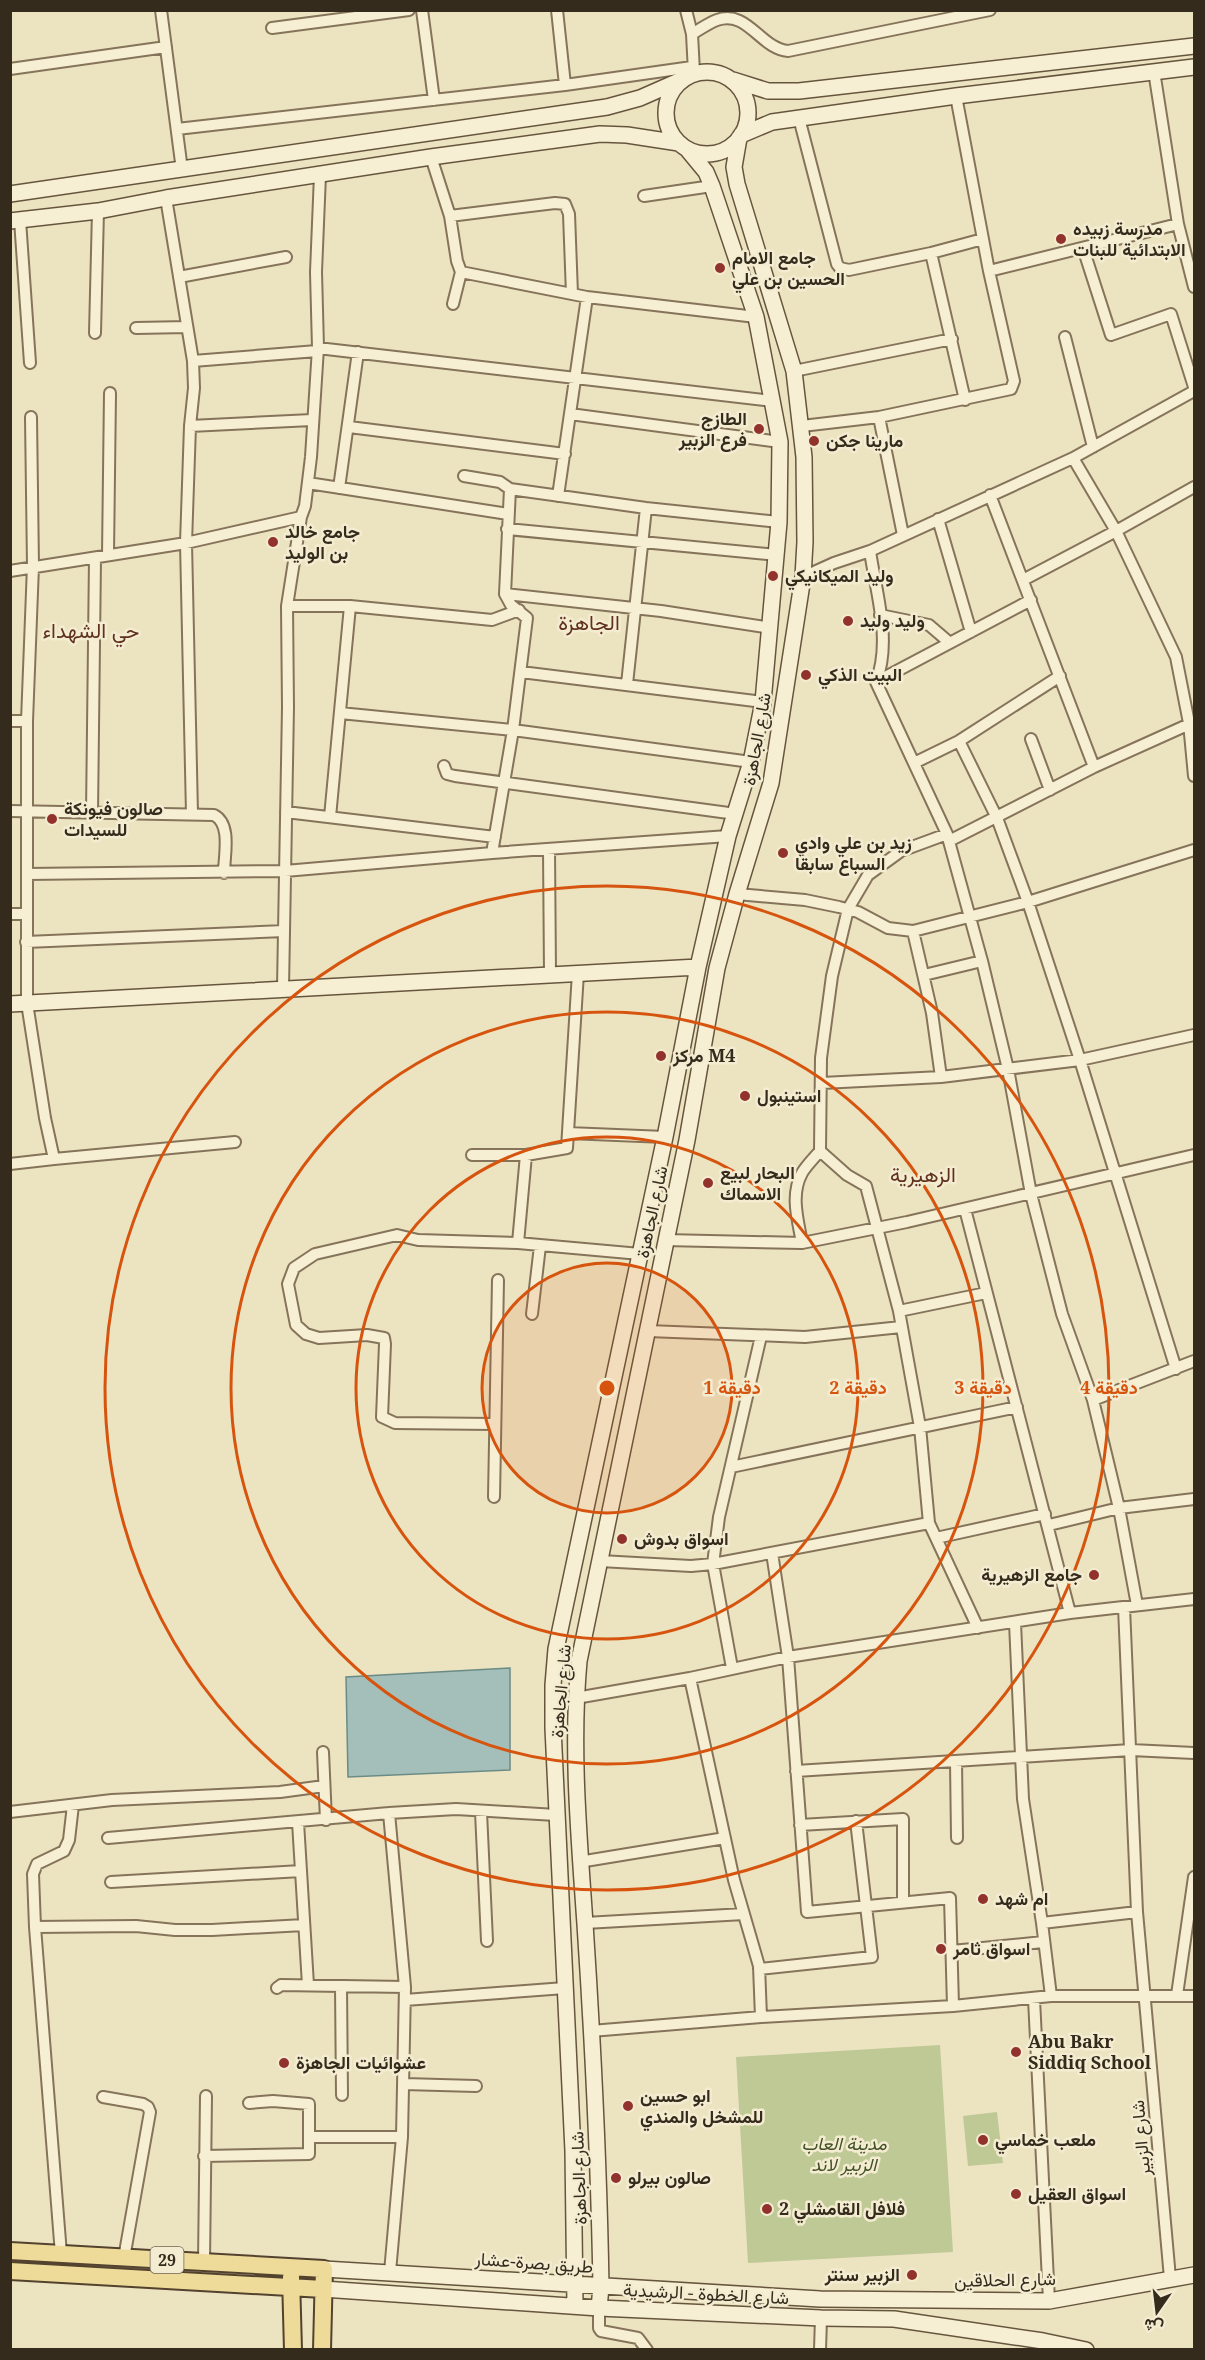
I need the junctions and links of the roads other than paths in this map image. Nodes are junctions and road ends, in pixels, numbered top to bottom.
1 (161, 10) edge
2 (409, 10) edge
3 (422, 10) edge
4 (557, 10) edge
5 (686, 10) edge
6 (982, 11) edge
7 (272, 28) dead end
8 (692, 34) junction
9 (1194, 45) edge
10 (166, 47) junction
11 (1194, 67) edge
12 (10, 69) edge
13 (1154, 71) junction
14 (689, 73) junction
15 (733, 81) junction
16 (565, 85) junction
17 (956, 96) junction
18 (434, 100) junction
19 (799, 118) junction
20 (177, 129) junction
21 (740, 137) junction
22 (682, 146) junction
23 (431, 157) junction
24 (182, 170) junction
25 (320, 175) junction
26 (712, 186) junction
27 (10, 194) edge
28 (644, 196) dead end
29 (166, 198) junction
30 (98, 211) junction
31 (450, 216) junction
32 (15, 220) edge
33 (1178, 224) junction
34 (753, 237) junction
35 (983, 239) junction
36 (730, 244) junction
37 (1083, 248) junction
38 (1190, 250) edge
39 (931, 253) junction
40 (286, 257) dead end
41 (989, 271) junction
42 (461, 272) junction
43 (179, 277) junction
44 (1194, 287) edge
45 (572, 294) junction
46 (587, 297) junction
47 (453, 304) dead end
48 (756, 317) junction
49 (187, 327) junction
50 (136, 328) dead end
51 (95, 333) dead end
52 (1065, 337) dead end
53 (952, 339) junction
54 (317, 349) junction
55 (358, 352) junction
56 (193, 361) junction
57 (30, 363) dead end
58 (794, 371) junction
59 (576, 379) junction
60 (1194, 389) edge
61 (110, 393) dead end
62 (965, 400) junction
63 (773, 401) junction
64 (570, 414) junction
65 (31, 417) dead end
66 (879, 417) junction
67 (312, 420) junction
68 (190, 426) junction
69 (802, 426) junction
70 (349, 427) junction
71 (780, 442) junction
72 (1093, 447) junction
73 (565, 454) junction
74 (804, 457) junction
75 (1073, 458) junction
76 (781, 461) junction
77 (464, 476) dead end
78 (308, 483) junction
79 (1194, 486) edge
80 (339, 488) junction
81 (510, 489) junction
82 (990, 495) junction
83 (558, 496) junction
84 (646, 507) junction
85 (508, 514) junction
86 (301, 517) junction
87 (938, 519) junction
88 (779, 522) junction
89 (507, 529) junction
90 (1116, 531) junction
91 (903, 534) junction
92 (642, 542) junction
93 (186, 543) junction
94 (870, 551) junction
95 (108, 555) junction
96 (777, 555) junction
97 (95, 558) junction
98 (33, 566) junction
99 (10, 571) edge
100 (802, 576) junction
101 (1023, 580) junction
102 (505, 594) junction
103 (1030, 600) junction
104 (287, 606) junction
105 (350, 606) junction
106 (635, 609) junction
107 (519, 610) junction
108 (880, 615) junction
109 (771, 627) junction
110 (971, 632) junction
111 (950, 643) junction
112 (521, 672) junction
113 (1060, 676) junction
114 (765, 679) junction
115 (787, 682) junction
116 (876, 682) junction
117 (627, 684) junction
118 (763, 702) junction
119 (340, 712) junction
120 (10, 721) edge
121 (27, 721) junction
122 (1192, 722) edge
123 (513, 730) junction
124 (1030, 740) dead end
125 (960, 741) junction
126 (751, 762) junction
127 (914, 763) junction
128 (444, 766) dead end
129 (1094, 767) junction
130 (1194, 776) edge
131 (506, 782) junction
132 (1050, 790) junction
133 (10, 811) edge
134 (27, 812) junction
135 (286, 812) junction
136 (92, 814) junction
137 (192, 814) junction
138 (736, 814) junction
139 (330, 817) junction
140 (997, 818) junction
141 (728, 836) junction
142 (495, 837) junction
143 (948, 837) junction
144 (549, 849) junction
145 (1194, 850) edge
146 (492, 853) junction
147 (285, 871) junction
148 (224, 873) junction
149 (27, 874) junction
150 (737, 894) junction
151 (1028, 902) junction
152 (848, 909) junction
153 (10, 914) edge
154 (26, 914) junction
155 (969, 918) junction
156 (284, 931) junction
157 (913, 931) junction
158 (26, 942) junction
159 (982, 961) junction
160 (698, 967) junction
161 (578, 973) junction
162 (550, 974) junction
163 (924, 975) junction
164 (283, 988) junction
165 (27, 1003) junction
166 (10, 1004) edge
167 (1194, 1035) edge
168 (1080, 1060) junction
169 (1008, 1069) junction
170 (941, 1077) junction
171 (822, 1083) junction
172 (568, 1133) junction
173 (664, 1137) junction
174 (687, 1140) junction
175 (235, 1142) dead end
176 (820, 1151) junction
177 (472, 1155) dead end
178 (526, 1155) junction
179 (1194, 1155) edge
180 (54, 1159) junction
181 (10, 1164) edge
182 (1115, 1174) junction
183 (1031, 1194) junction
184 (965, 1209) junction
185 (877, 1228) junction
186 (665, 1240) junction
187 (518, 1243) junction
188 (802, 1243) junction
189 (540, 1246) junction
190 (640, 1254) junction
191 (498, 1280) dead end
192 (986, 1293) junction
193 (899, 1311) junction
194 (532, 1314) dead end
195 (901, 1327) junction
196 (648, 1331) junction
197 (761, 1336) junction
198 (1194, 1361) edge
199 (1176, 1369) junction
200 (1093, 1400) junction
201 (1017, 1407) junction
202 (495, 1424) junction
203 (920, 1427) junction
204 (730, 1467) junction
205 (494, 1497) dead end
206 (1194, 1499) edge
207 (1119, 1508) junction
208 (1047, 1520) junction
209 (928, 1523) junction
210 (936, 1538) junction
211 (772, 1553) junction
212 (600, 1561) junction
213 (713, 1564) junction
214 (1194, 1599) edge
215 (1137, 1605) junction
216 (1124, 1607) junction
217 (1070, 1614) junction
218 (1015, 1623) junction
219 (978, 1628) junction
220 (788, 1657) junction
221 (732, 1668) junction
222 (690, 1678) junction
223 (576, 1698) junction
224 (1131, 1750) junction
225 (323, 1752) dead end
226 (1194, 1753) edge
227 (1020, 1758) junction
228 (956, 1761) junction
229 (796, 1771) junction
230 (324, 1786) junction
231 (73, 1805) junction
232 (10, 1812) edge
233 (481, 1812) junction
234 (389, 1813) junction
235 (556, 1815) junction
236 (326, 1820) junction
237 (856, 1821) junction
238 (298, 1822) junction
239 (800, 1825) junction
240 (108, 1838) dead end
241 (725, 1838) junction
242 (957, 1838) dead end
243 (579, 1862) junction
244 (301, 1871) junction
245 (1194, 1877) edge
246 (111, 1882) dead end
247 (903, 1902) junction
248 (1192, 1905) edge
249 (868, 1906) junction
250 (1137, 1912) junction
251 (744, 1914) junction
252 (585, 1923) junction
253 (1042, 1923) junction
254 (304, 1925) junction
255 (35, 1927) junction
256 (487, 1941) dead end
257 (1043, 1942) junction
258 (951, 1951) junction
259 (759, 1969) junction
260 (308, 1985) junction
261 (341, 1986) junction
262 (405, 1987) junction
263 (277, 1988) dead end
264 (565, 1988) junction
265 (1145, 1995) junction
266 (1177, 1995) junction
267 (1051, 1996) junction
268 (1194, 1996) edge
269 (1034, 1999) junction
270 (405, 2000) junction
271 (954, 2006) junction
272 (761, 2017) junction
273 (591, 2031) junction
274 (404, 2084) junction
275 (477, 2086) dead end
276 (342, 2095) dead end
277 (206, 2096) dead end
278 (103, 2097) dead end
279 (249, 2103) dead end
280 (310, 2137) junction
281 (402, 2137) junction
282 (598, 2149) junction
283 (573, 2151) junction
284 (204, 2156) junction
285 (10, 2251) edge
286 (61, 2254) junction
287 (124, 2258) junction
288 (204, 2262) junction
289 (291, 2267) junction
290 (324, 2269) junction
291 (10, 2271) edge
292 (390, 2272) junction
293 (1194, 2274) edge
294 (1170, 2278) junction
295 (576, 2284) junction
296 (291, 2287) junction
297 (601, 2287) junction
298 (323, 2289) junction
299 (850, 2300) junction
300 (1049, 2301) junction
301 (575, 2306) junction
302 (599, 2308) junction
303 (821, 2318) junction
304 (850, 2318) junction
305 (1044, 2345) edge
306 (293, 2349) edge
307 (322, 2349) edge
308 (647, 2349) edge
309 (820, 2349) edge
310 (1086, 2349) edge

1 - 10 street
2 - 7 street
3 - 18 street
4 - 16 street
5 - 8 street
6 - 8 street
8 - 14 street
9 - 15 street
10 - 12 street
10 - 20 street
11 - 13 street
13 - 17 street
13 - 33 street
14 - 15 street
14 - 16 street
14 - 22 street
14 - 24 street
15 - 21 street
16 - 18 street
17 - 19 street
17 - 35 street
18 - 20 street
19 - 21 street
19 - 39 street
20 - 24 street
21 - 22 street
21 - 34 street, شارع الجاهزة
22 - 23 street
22 - 26 street, شارع الجاهزة
23 - 25 street
23 - 31 street
24 - 27 street
25 - 29 street
25 - 54 street
26 - 28 street
26 - 36 street, شارع الجاهزة
29 - 30 street
29 - 43 street
30 - 32 street
30 - 51 street
31 - 42 street
31 - 45 street
32 - 57 street
33 - 37 street
33 - 38 street
34 - 36 street
34 - 58 street, شارع الجاهزة
35 - 39 street
35 - 41 street
36 - 48 street, شارع الجاهزة
37 - 41 street
37 - 60 street
38 - 44 street
39 - 53 street
40 - 43 street
41 - 62 street
42 - 45 street
42 - 47 street
43 - 49 street
45 - 46 street
46 - 48 street
46 - 59 street
48 - 63 street, شارع الجاهزة
49 - 50 street
49 - 56 street
52 - 72 street
53 - 58 street
53 - 62 street
54 - 55 street
54 - 56 street
54 - 67 street
55 - 59 street
55 - 70 street
56 - 68 street
58 - 69 street, شارع الجاهزة
59 - 63 street
59 - 64 street
60 - 72 street
61 - 95 street
62 - 66 street
63 - 71 street, شارع الجاهزة
64 - 71 street
64 - 73 street
65 - 98 street
66 - 69 street
66 - 91 street
67 - 68 street
67 - 78 street
68 - 93 street
69 - 74 street, شارع الجاهزة
70 - 73 street
70 - 80 street
71 - 76 street, شارع الجاهزة
72 - 75 street
73 - 83 street
74 - 76 street
74 - 100 street, شارع الجاهزة
75 - 82 street
75 - 90 street
76 - 88 street, شارع الجاهزة
77 - 81 street
78 - 80 street
78 - 86 street
79 - 90 street
80 - 85 street
81 - 83 street
81 - 85 street
82 - 87 street
82 - 101 street
83 - 84 street
84 - 88 street
84 - 92 street
85 - 89 street
86 - 93 street
86 - 104 street
87 - 91 street
87 - 110 street
88 - 96 street, شارع الجاهزة
89 - 92 street
89 - 102 street
90 - 101 street
90 - 122 street
91 - 94 street
92 - 96 street
92 - 106 street
93 - 95 street
93 - 137 street
94 - 100 street
94 - 108 street
95 - 97 street
96 - 109 street, شارع الجاهزة
97 - 98 street
97 - 136 street
98 - 99 street
98 - 121 street
100 - 115 street, شارع الجاهزة
101 - 103 street
102 - 106 street
102 - 107 street
103 - 110 street
103 - 113 street
104 - 105 street
104 - 135 street
105 - 107 street
105 - 119 street
106 - 109 street
106 - 117 street
107 - 112 street
108 - 111 street
108 - 116 street
109 - 114 street, شارع الجاهزة
110 - 111 street
111 - 116 street
112 - 117 street
112 - 123 street
113 - 125 street
113 - 129 street
114 - 115 street
114 - 118 street, شارع الجاهزة
115 - 150 street, شارع الجاهزة
116 - 127 street
117 - 118 street
118 - 126 street, شارع الجاهزة
119 - 123 street
119 - 139 street
120 - 121 street
121 - 134 street
122 - 129 street
122 - 130 street
123 - 126 street
123 - 131 street
124 - 132 street
125 - 127 street
125 - 140 street
126 - 138 street, شارع الجاهزة
127 - 143 street
128 - 131 street
129 - 132 street
131 - 138 street
131 - 142 street
132 - 140 street
133 - 134 street
134 - 136 street
134 - 149 street
135 - 139 street
135 - 147 street
136 - 137 street
137 - 148 street
138 - 141 street, شارع الجاهزة
139 - 142 street
140 - 143 street
140 - 151 street
141 - 144 street
141 - 160 street, شارع الجاهزة
142 - 146 street
143 - 152 street
143 - 155 street
144 - 146 street
144 - 162 street
145 - 151 street
146 - 147 street
147 - 148 street
147 - 156 street
148 - 149 street
149 - 154 street
150 - 152 street
150 - 174 street, شارع الجاهزة
151 - 155 street
151 - 168 street
152 - 157 street
152 - 171 street
153 - 154 street
154 - 158 street
155 - 157 street
155 - 159 street
156 - 158 street
156 - 164 street
157 - 163 street
158 - 165 street
159 - 163 street
159 - 169 street
160 - 161 street
160 - 173 street, شارع الجاهزة
161 - 162 street
161 - 172 street
162 - 164 street
163 - 170 street
164 - 165 street
165 - 166 street
165 - 180 street
167 - 168 street
168 - 169 street
168 - 182 street
169 - 170 street
169 - 183 street
170 - 171 street
171 - 176 street
172 - 173 street
172 - 178 street
173 - 174 street
173 - 190 street, شارع الجاهزة
174 - 186 street, شارع الجاهزة
175 - 180 street
176 - 185 street
176 - 188 street
177 - 178 street
178 - 187 street
179 - 182 street
180 - 181 street
182 - 183 street
182 - 199 street
183 - 184 street
183 - 200 street
184 - 185 street
184 - 192 street
185 - 188 street
185 - 193 street
186 - 188 street
186 - 196 street, شارع الجاهزة
187 - 189 street
187 - 202 street
189 - 190 street
189 - 194 street
190 - 235 street, شارع الجاهزة
191 - 202 street
192 - 193 street
192 - 201 street
193 - 195 street
195 - 197 street
195 - 203 street
196 - 197 street
196 - 212 street, شارع الجاهزة
197 - 204 street
198 - 199 street
199 - 200 street
200 - 207 street
201 - 203 street
201 - 208 street
202 - 205 street
203 - 204 street
203 - 209 street
204 - 213 street
206 - 207 street
207 - 208 street
207 - 215 street
208 - 210 street
208 - 217 street
209 - 210 street
209 - 211 street
210 - 219 street
211 - 213 street
211 - 220 street
212 - 213 street
212 - 223 street, شارع الجاهزة
213 - 221 street
214 - 215 street
215 - 216 street
216 - 217 street
216 - 224 street, شارع الزبير
217 - 218 street
218 - 219 street
218 - 227 street
219 - 220 street
220 - 221 street
220 - 229 street
221 - 222 street
222 - 223 street
222 - 241 street
223 - 243 street, شارع الجاهزة
224 - 226 street
224 - 227 street
224 - 250 street, شارع الزبير
225 - 230 street
227 - 228 street
227 - 253 street
228 - 229 street
228 - 242 street
229 - 239 street
230 - 231 street
230 - 236 street
231 - 232 street
231 - 255 street
233 - 234 street
233 - 235 street
233 - 256 street
234 - 236 street
234 - 262 street
235 - 264 street, شارع الجاهزة
236 - 238 street
237 - 239 street
237 - 247 street
237 - 249 street
238 - 240 street
238 - 244 street
239 - 249 street
241 - 243 street
241 - 251 street
243 - 252 street, شارع الجاهزة
244 - 246 street
244 - 254 street
245 - 248 street
247 - 249 street
247 - 258 street
248 - 266 street
249 - 259 street
250 - 253 street
250 - 265 street, شارع الزبير
251 - 252 street
251 - 259 street
252 - 273 street, شارع الجاهزة
253 - 257 street
254 - 255 street
254 - 260 street
255 - 286 street
257 - 258 street
257 - 267 street
258 - 271 street
259 - 272 street
260 - 261 street
260 - 263 street
261 - 262 street
261 - 276 street
262 - 270 street
264 - 270 street
264 - 283 street, شارع الجاهزة
265 - 266 street
265 - 267 street
265 - 294 street, شارع الزبير
266 - 268 street
267 - 269 street
269 - 271 street
269 - 300 street
270 - 274 street
271 - 272 street
272 - 273 street
273 - 282 street, شارع الجاهزة
274 - 275 street
274 - 281 street
277 - 284 street
278 - 287 street
279 - 280 street
280 - 281 street
280 - 284 street
281 - 292 street
282 - 283 street
282 - 297 street, شارع الجاهزة
283 - 295 street, شارع الجاهزة
284 - 288 street
285 - 286 main road, 29
286 - 287 main road, 29
287 - 288 main road, 29
288 - 289 main road, 29
289 - 290 main road, 29
289 - 296 main road
290 - 292 street, طريق بصرة-عشار
290 - 298 main road
291 - 296 main road, 29
292 - 295 street, طريق بصرة-عشار
293 - 294 street, شارع الحلاقين
294 - 300 street, شارع الحلاقين
295 - 297 street, طريق بصرة-عشار
295 - 301 street, شارع الجاهزة
296 - 298 main road, 29
296 - 306 main road
297 - 299 street, طريق بصرة-عشار
297 - 302 street, شارع الجاهزة
298 - 301 street, شارع الخطوة - الرشيدية
298 - 307 main road
299 - 300 street, شارع الحلاقين
299 - 304 street
301 - 302 street, شارع الخطوة - الرشيدية
302 - 303 street, شارع الخطوة - الرشيدية
302 - 308 street
303 - 304 street, شارع الخطوة - الرشيدية
303 - 309 street
304 - 305 street, شارع الخطوة - الرشيدية
305 - 310 street, شارع الخطوة - الرشيدية

